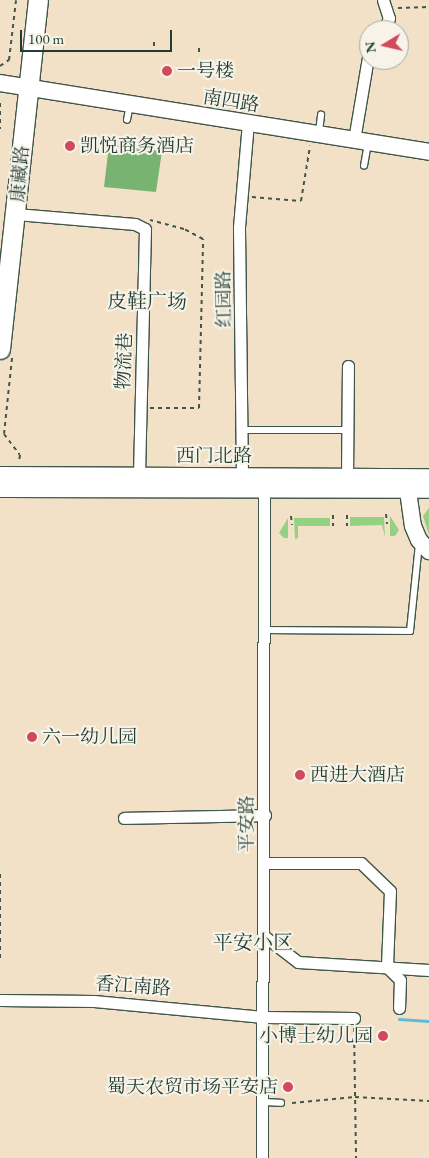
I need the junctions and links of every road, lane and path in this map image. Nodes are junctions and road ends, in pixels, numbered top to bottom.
1 (16, 0) edge
2 (26, 0) edge
3 (38, 0) edge
4 (385, 5) edge
5 (429, 7) edge
6 (388, 20) edge
7 (154, 41) dead end
8 (154, 46) dead end
9 (200, 47) dead end
10 (199, 52) dead end
11 (0, 66) edge
12 (367, 70) edge
13 (15, 86) edge
14 (0, 103) edge
15 (322, 115) dead end
16 (248, 123) junction
17 (0, 128) edge
18 (315, 134) junction
19 (361, 141) junction
20 (429, 152) edge
21 (364, 166) dead end
22 (242, 196) junction
23 (16, 214) junction
24 (148, 229) junction
25 (0, 245) edge
26 (0, 348) edge
27 (348, 366) dead end
28 (140, 407) junction
29 (242, 430) junction
30 (348, 430) junction
31 (0, 434) edge
32 (4, 434) dead end
33 (0, 475) edge
34 (242, 475) junction
35 (138, 476) junction
36 (429, 477) edge
37 (347, 478) junction
38 (0, 489) edge
39 (429, 490) edge
40 (264, 491) junction
41 (408, 491) junction
42 (386, 514) dead end
43 (333, 515) dead end
44 (347, 515) dead end
45 (291, 516) dead end
46 (387, 524) dead end
47 (292, 525) dead end
48 (333, 526) dead end
49 (347, 526) dead end
50 (424, 546) edge
51 (264, 630) junction
52 (265, 815) junction
53 (124, 818) dead end
54 (264, 864) junction
55 (0, 874) edge
56 (264, 936) junction
57 (0, 958) edge
58 (387, 967) junction
59 (429, 970) edge
60 (0, 1000) edge
61 (399, 1008) dead end
62 (263, 1016) junction
63 (354, 1018) joint
64 (356, 1097) junction
65 (429, 1101) edge
66 (263, 1102) junction
67 (281, 1103) dead end
68 (292, 1103) dead end
69 (262, 1158) edge
70 (356, 1158) edge

1 - 11 path
2 - 13 main road, 康藏路
3 - 13 main road, 康藏路
4 - 5 path
4 - 6 street
7 - 8 path
9 - 10 path
12 - 19 street
13 - 16 main road, 南四路
13 - 23 main road, 康藏路
13 - 25 main road, 康藏路
14 - 17 path
15 - 18 lane
16 - 18 main road, 南四路
16 - 22 street, 红园路
18 - 19 main road, 南四路
18 - 22 path
19 - 20 main road, 南四路
19 - 21 lane
22 - 29 street, 红园路
23 - 24 street
23 - 26 main road, 康藏路
24 - 28 street, 物流巷
24 - 28 path
27 - 30 street
28 - 35 street, 物流巷
29 - 30 lane
29 - 34 street, 红园路
30 - 37 street
31 - 32 path
33 - 35 main road, 西门北路
34 - 35 main road, 西门北路
34 - 37 main road, 西门北路
36 - 37 main road, 西门北路
38 - 40 main road, 西门北路
39 - 41 main road, 西门北路
40 - 41 main road, 西门北路
40 - 51 street, 平安路
41 - 50 main road
42 - 46 path
43 - 48 path
44 - 49 path
45 - 47 path
50 - 51 lane
51 - 52 street, 平安路
52 - 53 street
52 - 54 street, 平安路
54 - 56 street, 平安路
54 - 58 street
55 - 57 path
56 - 58 street
56 - 62 street, 平安路
58 - 59 street
58 - 61 street
60 - 62 street, 香江南路
62 - 63 street, 香江南路
62 - 66 street, 平安路
63 - 64 path
64 - 65 path
64 - 68 path
64 - 70 path
66 - 67 lane
66 - 69 street, 平安路

